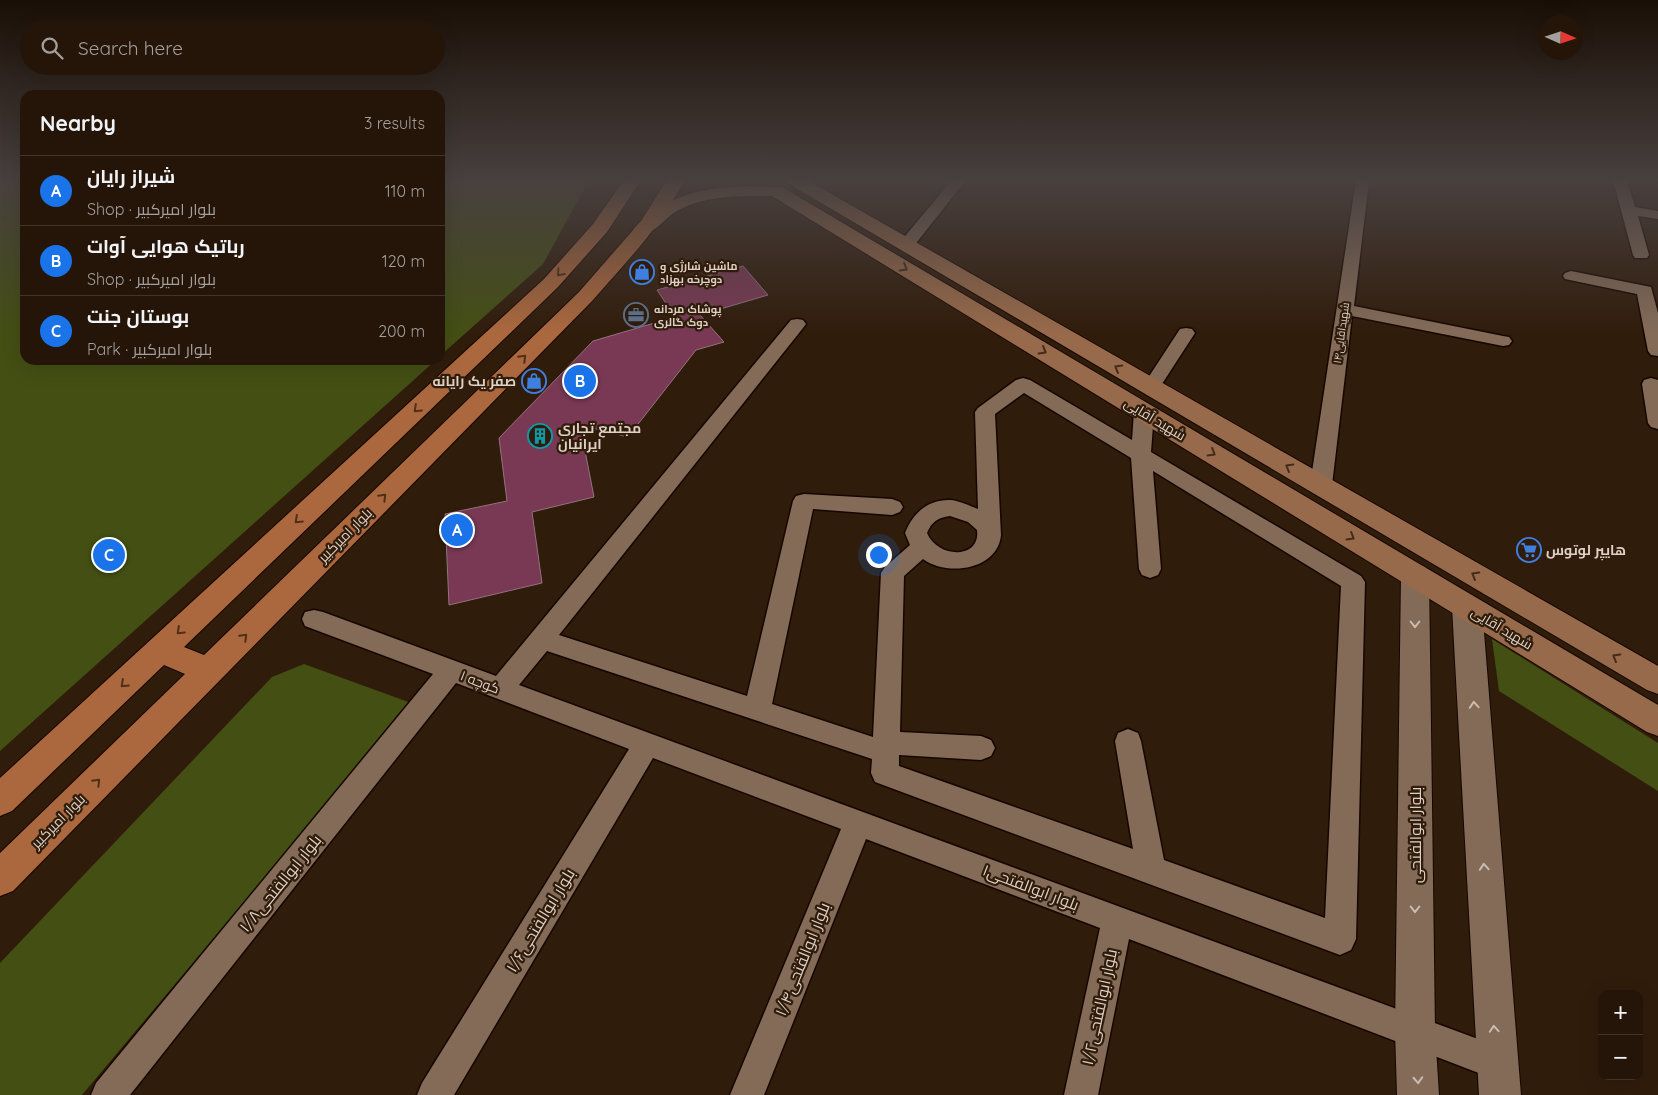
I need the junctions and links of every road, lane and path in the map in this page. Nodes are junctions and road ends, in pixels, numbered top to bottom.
1 (597, 231) edge
2 (641, 231) edge
3 (859, 231) edge
4 (881, 231) edge
5 (917, 231) edge
6 (1355, 231) edge
7 (1634, 231) edge
8 (907, 244) junction
9 (1641, 255) dead end
10 (1571, 276) dead end
11 (1344, 309) junction
12 (797, 324) dead end
13 (1655, 326) edge
14 (1186, 333) dead end
15 (1503, 341) dead end
16 (1657, 351) edge
17 (1651, 384) dead end
18 (1151, 387) junction
19 (1144, 412) junction
20 (1658, 423) edge
21 (1141, 453) junction
22 (1320, 485) junction
23 (892, 507) dead end
24 (990, 535) junction
25 (922, 546) junction
26 (1150, 569) dead end
27 (1415, 575) junction
28 (1467, 607) junction
29 (314, 618) dead end
30 (541, 639) junction
31 (160, 650) junction
32 (451, 671) junction
33 (210, 672) junction
34 (1658, 681) edge
35 (500, 689) junction
36 (757, 711) junction
37 (1658, 722) edge
38 (1128, 741) dead end
39 (647, 744) junction
40 (878, 746) junction
41 (981, 748) dead end
42 (0, 800) edge
43 (858, 823) junction
44 (1151, 870) junction
45 (0, 878) edge
46 (1117, 920) junction
47 (1415, 1031) junction
48 (1498, 1079) edge
49 (108, 1095) edge
50 (434, 1095) edge
51 (747, 1095) edge
52 (1081, 1095) edge
53 (1418, 1095) edge

1 -> 31 main road
33 -> 2 main road, بلوار امیرکبیر
3 -> 19 main road, شهید آقایی
4 - 8 main road, شهید آقایی
5 - 8 street
6 - 11 street, شهیداقایی۱۴
7 - 9 street
18 -> 8 main road, شهید آقایی
10 - 13 street
11 - 15 street
11 - 22 street, شهیداقایی۱۴
12 - 30 street
13 - 16 street
14 - 18 street
17 - 20 street
22 -> 18 main road, شهید آقایی
19 - 21 street
19 -> 27 main road, شهید آقایی
21 - 24 street
21 - 26 street
21 - 44 street
34 -> 22 main road, شهید آقایی
23 - 36 street
24 - 25 street
24 - 25 street
25 - 40 street
27 - 28 main road, شهید آقایی
27 -> 47 street, بلوار ابوالفتحی
28 - 37 main road, شهید آقایی
48 -> 28 street
29 - 32 street, کوچه ۱
30 - 35 street
30 - 36 street
31 - 33 main road
31 -> 42 main road
32 - 35 street, کوچه ۱
32 - 49 street, بلوار ابوالفتحی۱/۸
45 -> 33 main road, بلوار امیرکبیر
35 - 39 street, کوچه ۱
36 - 40 street
38 - 44 street
39 - 43 street, بلوار ابوالفتحی۱
39 - 50 street, بلوار ابوالفتحی۱/۶
40 - 41 street
40 - 44 street
43 - 46 street, بلوار ابوالفتحی۱
43 - 51 street, بلوار ابوالفتحی۱/۴
46 - 47 street, بلوار ابوالفتحی۱
46 - 52 street, بلوار ابوالفتحی۱/۲
47 - 48 street, بلوار ابوالفتحی۱
47 -> 53 street, بلوار ابوالفتحی

